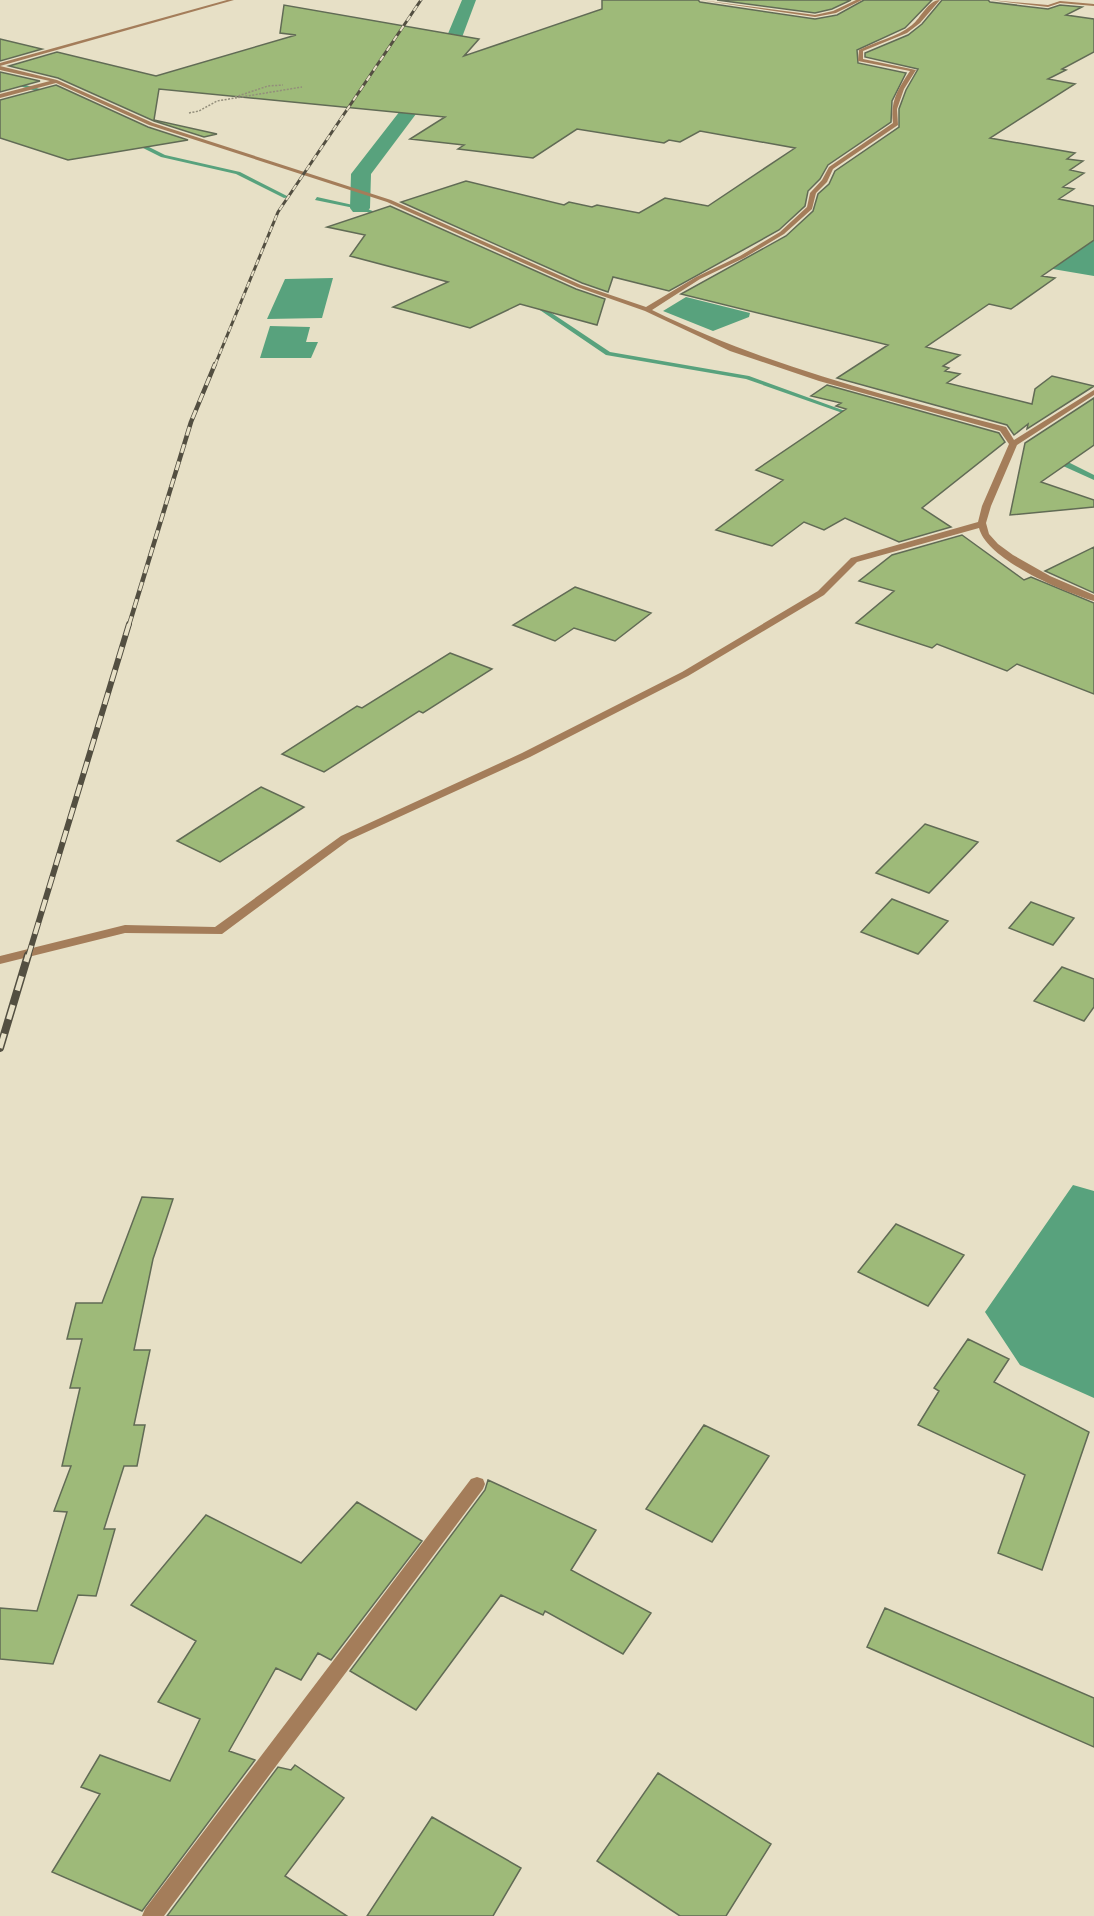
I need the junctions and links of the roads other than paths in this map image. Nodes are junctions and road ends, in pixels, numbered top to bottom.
1 (232, 0) edge
2 (702, 0) edge
3 (860, 0) edge
4 (938, 0) edge
5 (992, 0) edge
6 (1094, 5) edge
7 (0, 67) edge
8 (55, 81) junction
9 (0, 96) edge
10 (647, 310) junction
11 (1094, 392) edge
12 (1081, 401) junction
13 (1094, 406) edge
14 (1013, 444) junction
15 (982, 524) junction
16 (1094, 598) edge
17 (0, 960) edge
18 (477, 1484) dead end
19 (152, 1916) edge

1 - 7 street
2 - 3 street
4 - 10 street
5 - 6 street
7 - 8 street
8 - 9 street
8 - 10 street
10 - 14 street
11 - 12 street
12 - 13 street
12 - 14 street
14 - 15 street
15 - 16 street
15 - 17 street
18 - 19 street

